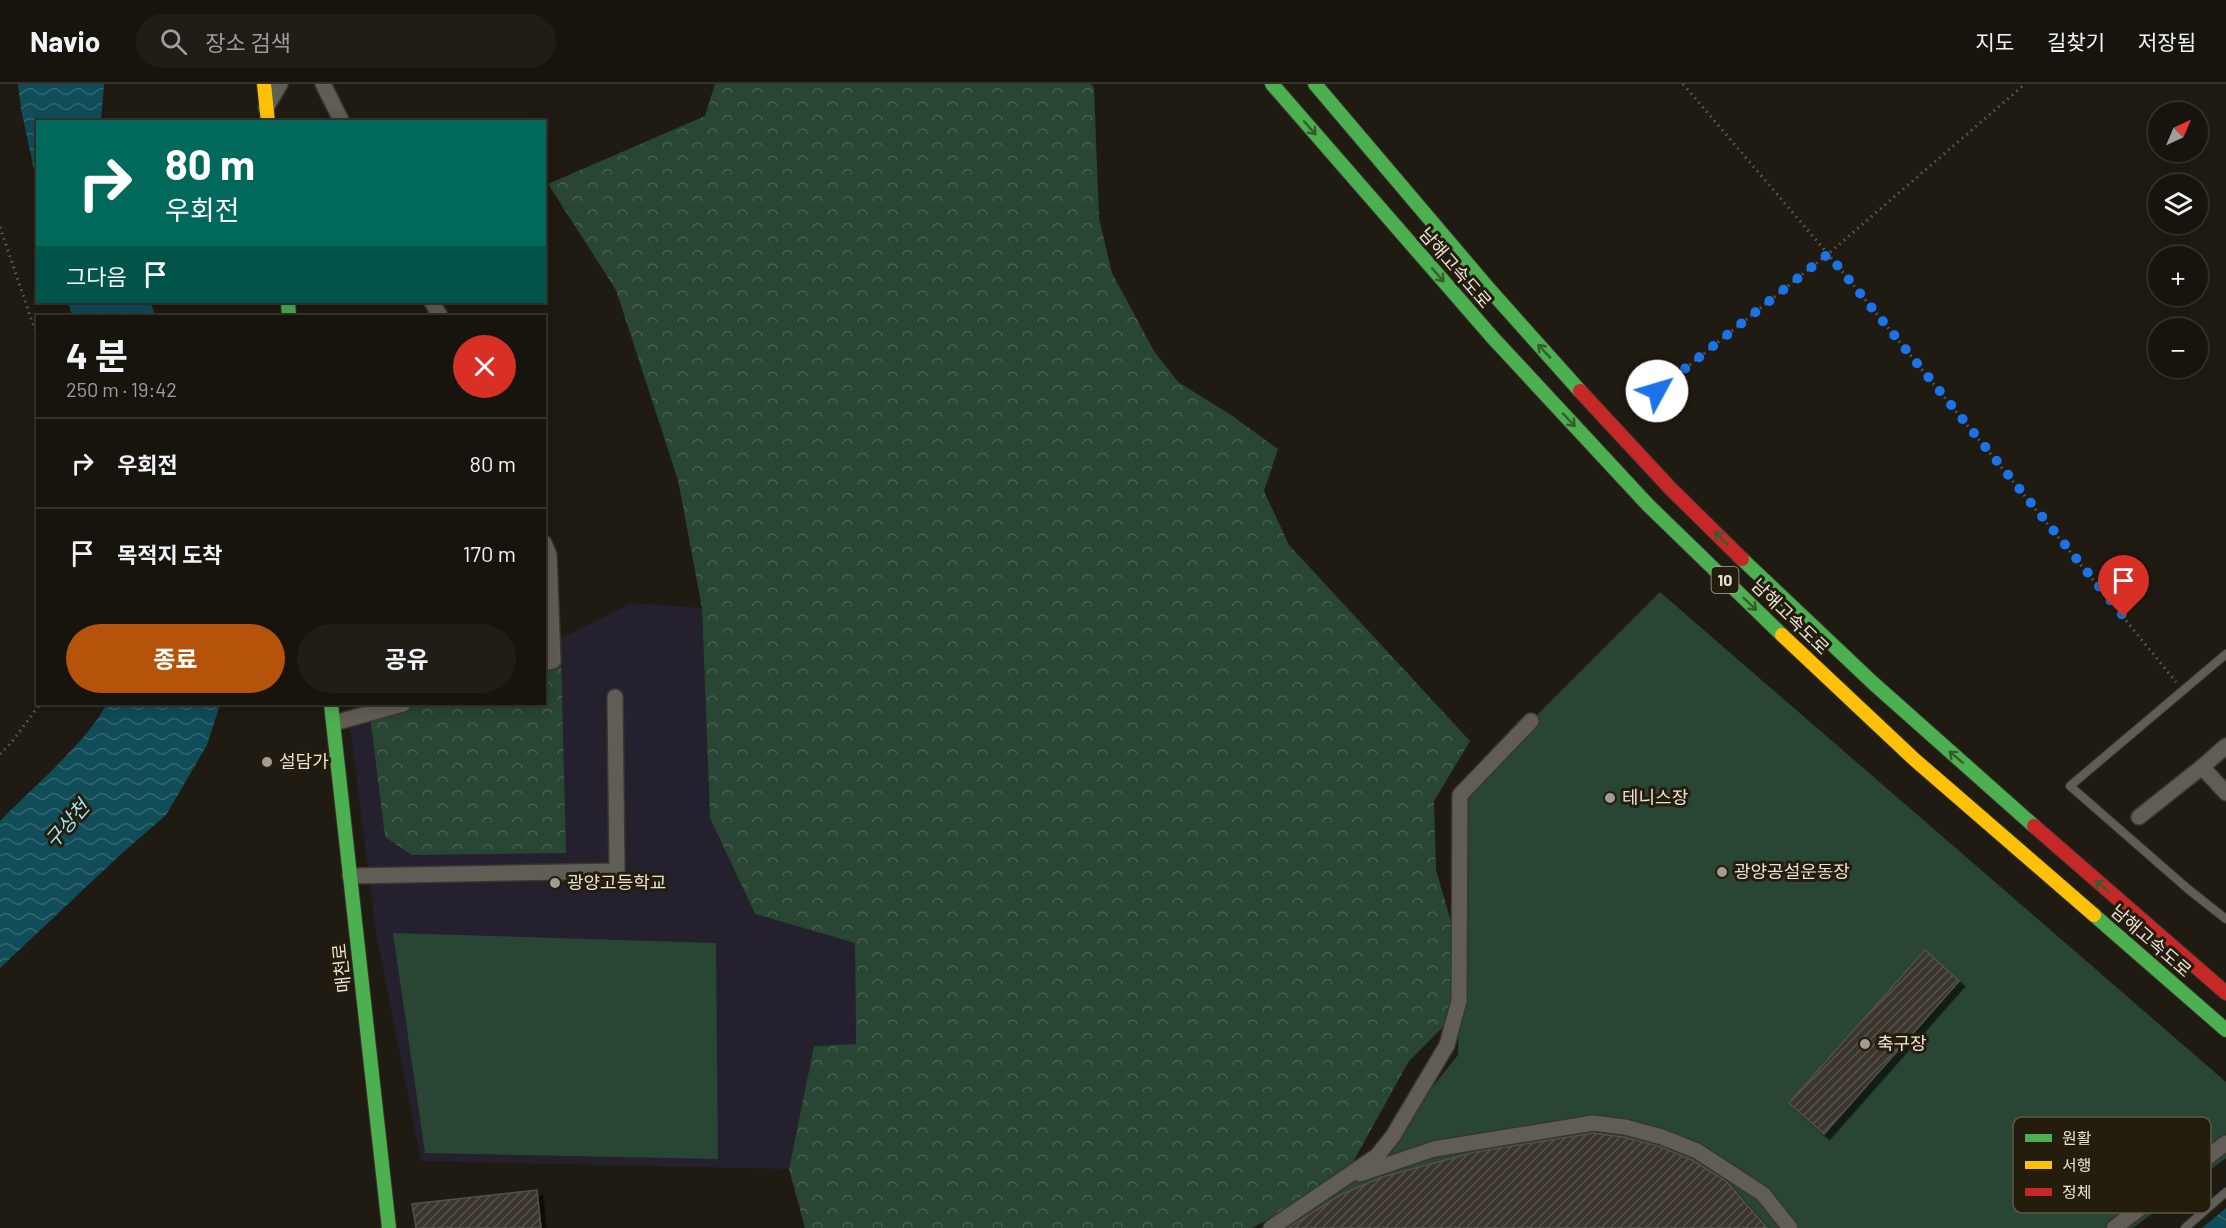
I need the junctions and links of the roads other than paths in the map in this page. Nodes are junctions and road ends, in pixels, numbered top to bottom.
1 (264, 84) edge
2 (280, 84) edge
3 (312, 84) edge
4 (1272, 84) edge
5 (1315, 84) edge
6 (326, 89) edge
7 (267, 115) edge
8 (341, 120) edge
9 (546, 548) edge
10 (2226, 654) edge
11 (546, 663) edge
12 (615, 697) dead end
13 (331, 705) edge
14 (400, 705) edge
15 (1531, 721) dead end
16 (334, 723) junction
17 (2226, 746) edge
18 (2202, 767) junction
19 (2226, 793) edge
20 (2139, 817) dead end
21 (350, 876) junction
22 (2226, 920) edge
23 (2226, 993) edge
24 (2226, 1030) edge
25 (2226, 1143) edge
26 (2211, 1154) edge
27 (1343, 1180) junction
28 (2226, 1192) edge
29 (2211, 1205) edge
30 (2134, 1213) edge
31 (2202, 1213) edge
32 (389, 1228) edge
33 (1271, 1228) edge
34 (1790, 1228) edge
35 (2114, 1228) edge
36 (2185, 1228) edge

1 - 7 main road
2 - 7 street
3 - 6 street
4 -> 24 main road, 남해고속도로 / 10
23 -> 5 main road, 남해고속도로 / 10
6 - 8 street
9 - 11 street
10 - 22 lane
12 - 21 street
13 - 16 main road, 매천로
14 - 16 street
15 - 27 street
16 - 21 main road, 매천로
17 - 18 street
18 - 19 street
18 - 20 street
21 - 32 main road, 매천로
25 - 26 street
27 - 33 street
27 - 34 street
28 - 29 lane
30 - 35 street
31 - 36 lane

